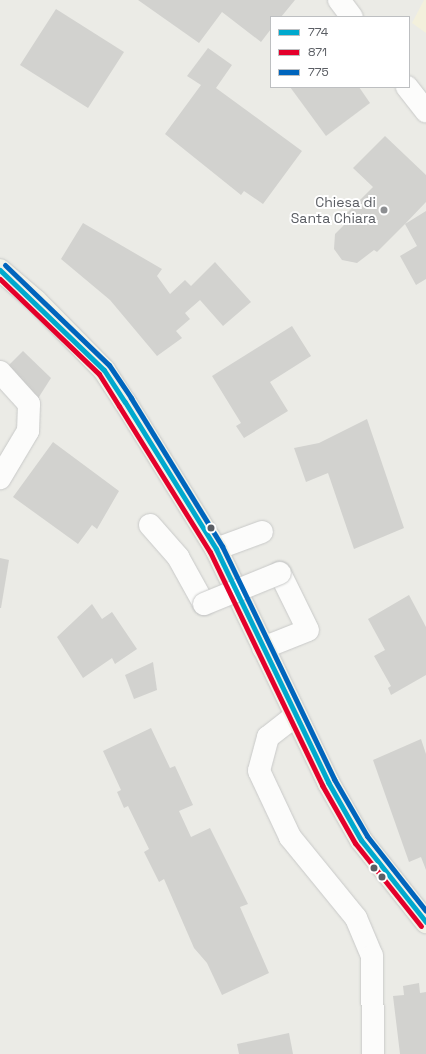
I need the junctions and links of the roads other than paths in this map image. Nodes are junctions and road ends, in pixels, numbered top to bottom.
1 (339, 0) edge
2 (351, 16) edge
3 (408, 88) edge
4 (426, 111) edge
5 (0, 270) edge
6 (0, 372) edge
7 (0, 478) edge
8 (150, 526) dead end
9 (262, 532) dead end
10 (216, 549) junction
11 (263, 648) junction
12 (295, 716) junction
13 (426, 922) edge
14 (373, 1054) edge

1 - 2 street
3 - 4 street
5 - 10 main road
6 - 7 street
8 - 11 street, bridge
9 - 10 street
10 - 11 main road
11 - 12 main road
12 - 13 main road
12 - 14 street

